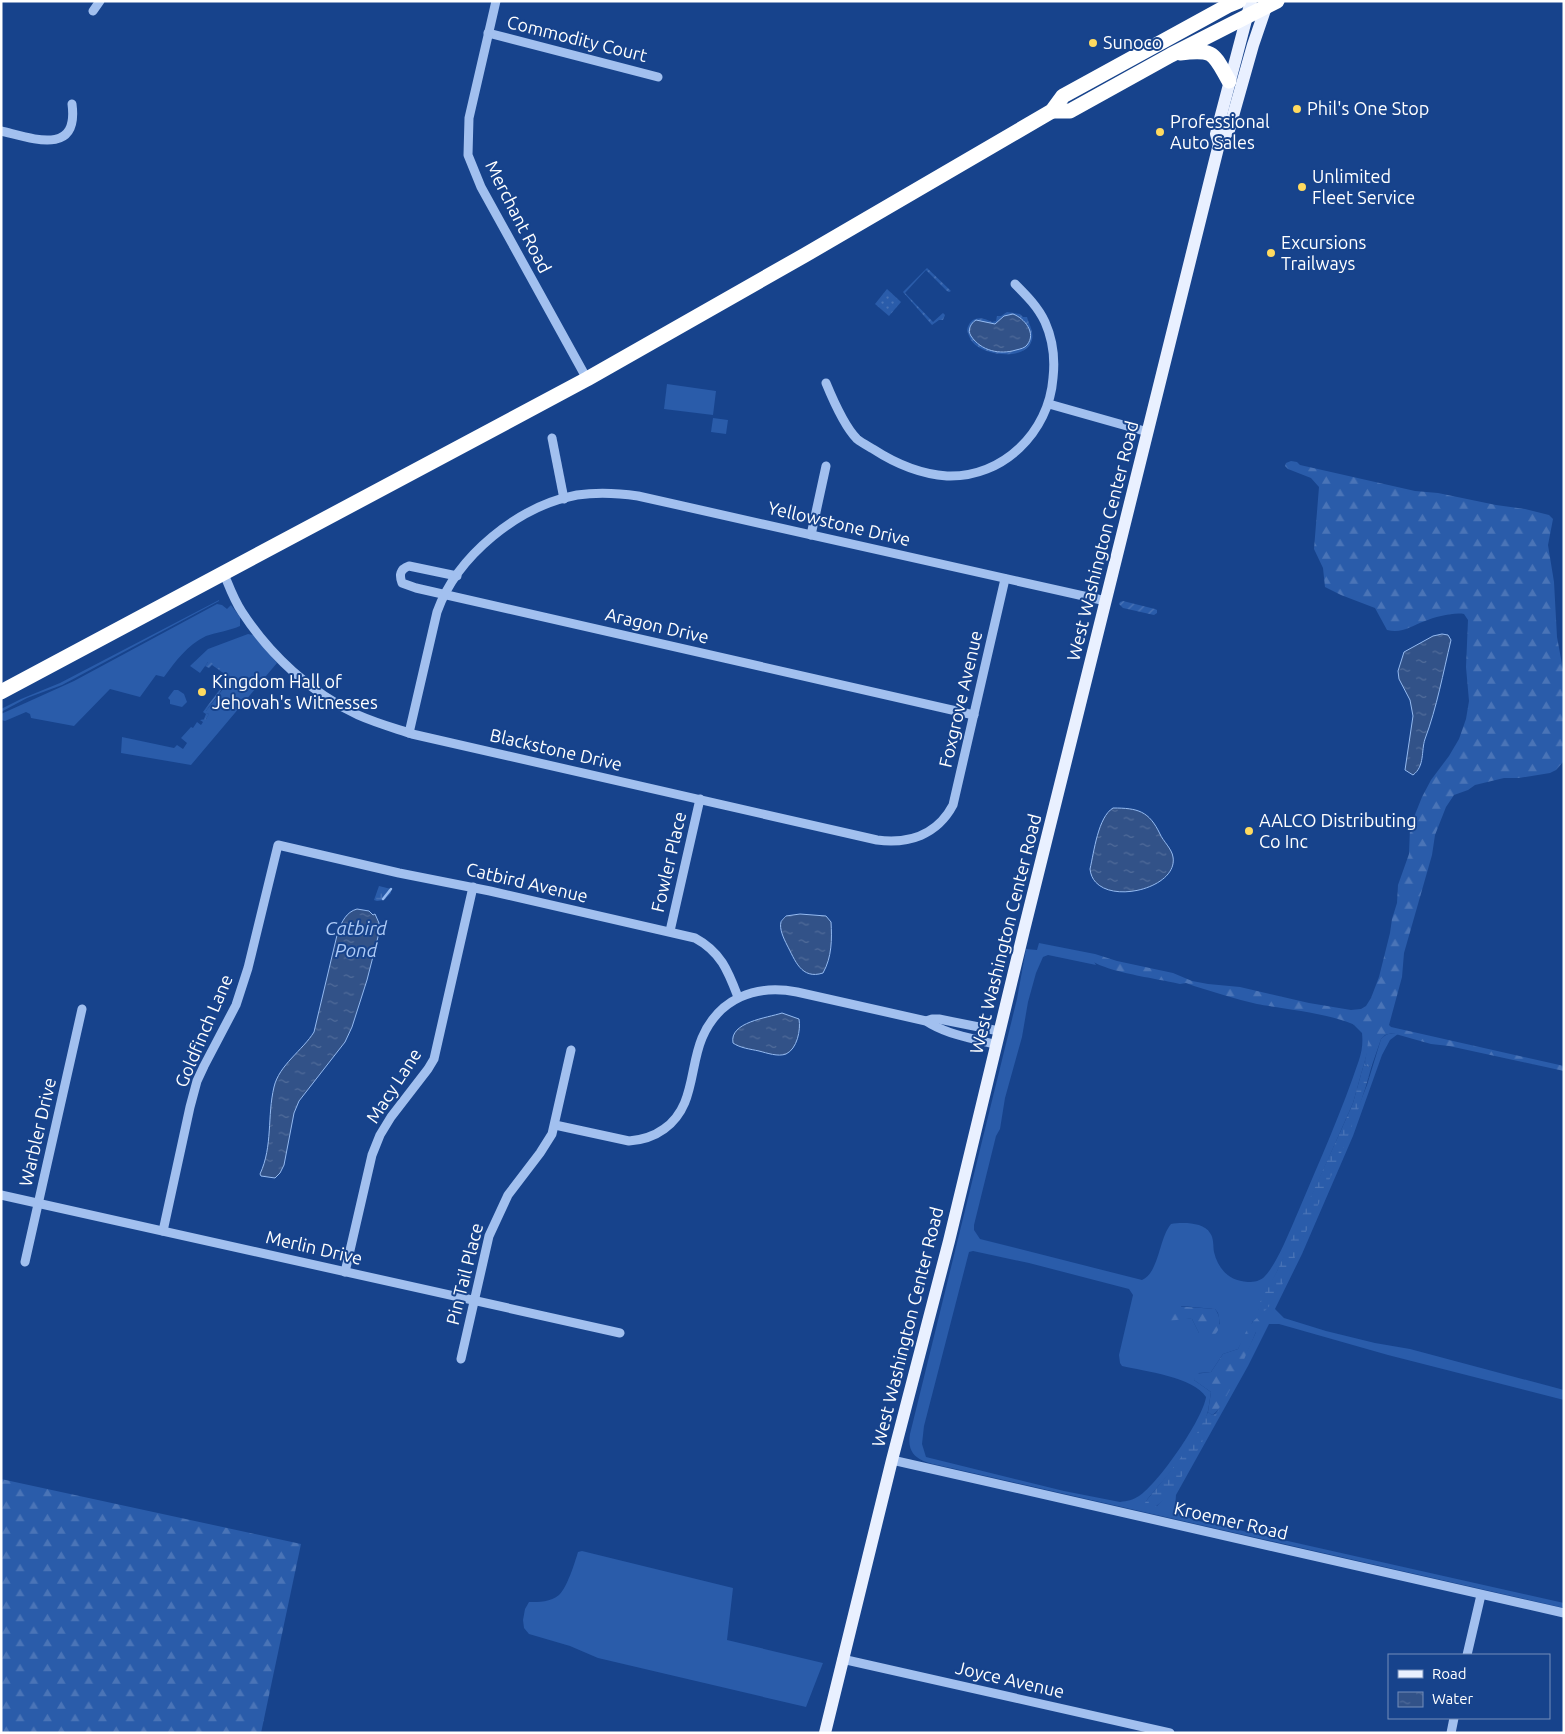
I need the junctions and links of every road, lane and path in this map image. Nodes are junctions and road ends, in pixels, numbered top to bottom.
1 (100, 1) edge
2 (496, 1) edge
3 (1239, 1) edge
4 (1251, 1) edge
5 (1270, 3) edge
6 (93, 11) dead end
7 (1247, 17) junction
8 (488, 33) junction
9 (1171, 55) junction
10 (658, 77) dead end
11 (1230, 81) junction
12 (72, 104) dead end
13 (1052, 111) junction
14 (1, 131) edge
15 (1219, 144) junction
16 (1015, 284) dead end
17 (587, 378) junction
18 (826, 383) dead end
19 (1049, 404) junction
20 (1148, 432) junction
21 (552, 438) dead end
22 (826, 466) dead end
23 (564, 499) junction
24 (811, 534) junction
25 (224, 574) junction
26 (456, 576) junction
27 (1005, 578) junction
28 (445, 595) junction
29 (1106, 601) junction
30 (1, 692) edge
31 (974, 714) junction
32 (409, 733) junction
33 (700, 799) junction
34 (940, 822) joint
35 (278, 845) joint
36 (473, 887) junction
37 (670, 931) junction
38 (738, 997) junction
39 (82, 1009) dead end
40 (926, 1021) junction
41 (1000, 1031) junction
42 (996, 1045) junction
43 (571, 1050) dead end
44 (555, 1124) junction
45 (1, 1195) edge
46 (39, 1203) junction
47 (163, 1231) junction
48 (25, 1262) dead end
49 (346, 1272) junction
50 (474, 1301) junction
51 (620, 1333) dead end
52 (461, 1359) dead end
53 (892, 1460) junction
54 (1482, 1595) junction
55 (1564, 1613) edge
56 (1467, 1654) edge
57 (842, 1659) junction
58 (1454, 1719) edge
59 (825, 1733) edge
60 (1170, 1733) edge
61 (1450, 1733) edge

1 - 6 street
2 - 8 street, Merchant Road
3 - 13 highway
4 - 7 main road, West Washington Center Road
5 - 7 highway
5 - 15 main road, West Washington Center Road
7 - 9 highway
7 - 11 main road, West Washington Center Road
8 - 10 street, Commodity Court
8 - 17 street, Merchant Road
9 - 11 highway
9 - 13 highway
11 - 15 main road, West Washington Center Road
12 - 14 street
13 - 17 highway
15 - 20 main road, West Washington Center Road
16 - 19 street
17 - 25 highway
18 - 19 street
19 - 20 street
20 - 29 main road, West Washington Center Road
21 - 23 street
22 - 24 street
23 - 24 street, Yellowstone Drive
23 - 26 street, Yellowstone Drive
24 - 27 street, Yellowstone Drive
25 - 30 highway
25 - 32 street, Blackstone Drive
26 - 28 street, Yellowstone Drive
26 - 28 street, Aragon Drive
27 - 29 street, Yellowstone Drive
27 - 31 street, Foxgrove Avenue
28 - 31 street, Aragon Drive
28 - 32 street, Yellowstone Drive
29 - 41 main road, West Washington Center Road
31 - 34 street, Foxgrove Avenue
32 - 33 street, Blackstone Drive
33 - 34 street, Blackstone Drive
33 - 37 street, Fowler Place
35 - 36 street, Catbird Avenue
35 - 47 street, Goldfinch Lane
36 - 37 street, Catbird Avenue
36 - 49 street, Macy Lane
37 - 38 street, Catbird Avenue
38 - 40 street
38 - 44 street
39 - 46 street, Warbler Drive
40 - 41 street
40 - 42 street
41 - 42 main road, West Washington Center Road
42 - 53 main road, West Washington Center Road
43 - 44 street
44 - 50 street, Pin Tail Place
45 - 46 street, Merlin Drive
46 - 47 street, Merlin Drive
46 - 48 street, Warbler Drive
47 - 49 street, Merlin Drive
49 - 50 street, Merlin Drive
50 - 51 street, Merlin Drive
50 - 52 street, Pin Tail Place
53 - 54 street, Kroemer Road
53 - 57 main road, West Washington Center Road
54 - 55 street, Kroemer Road
54 - 56 street
57 - 59 main road, West Washington Center Road
57 - 60 street, Joyce Avenue
58 - 61 street

